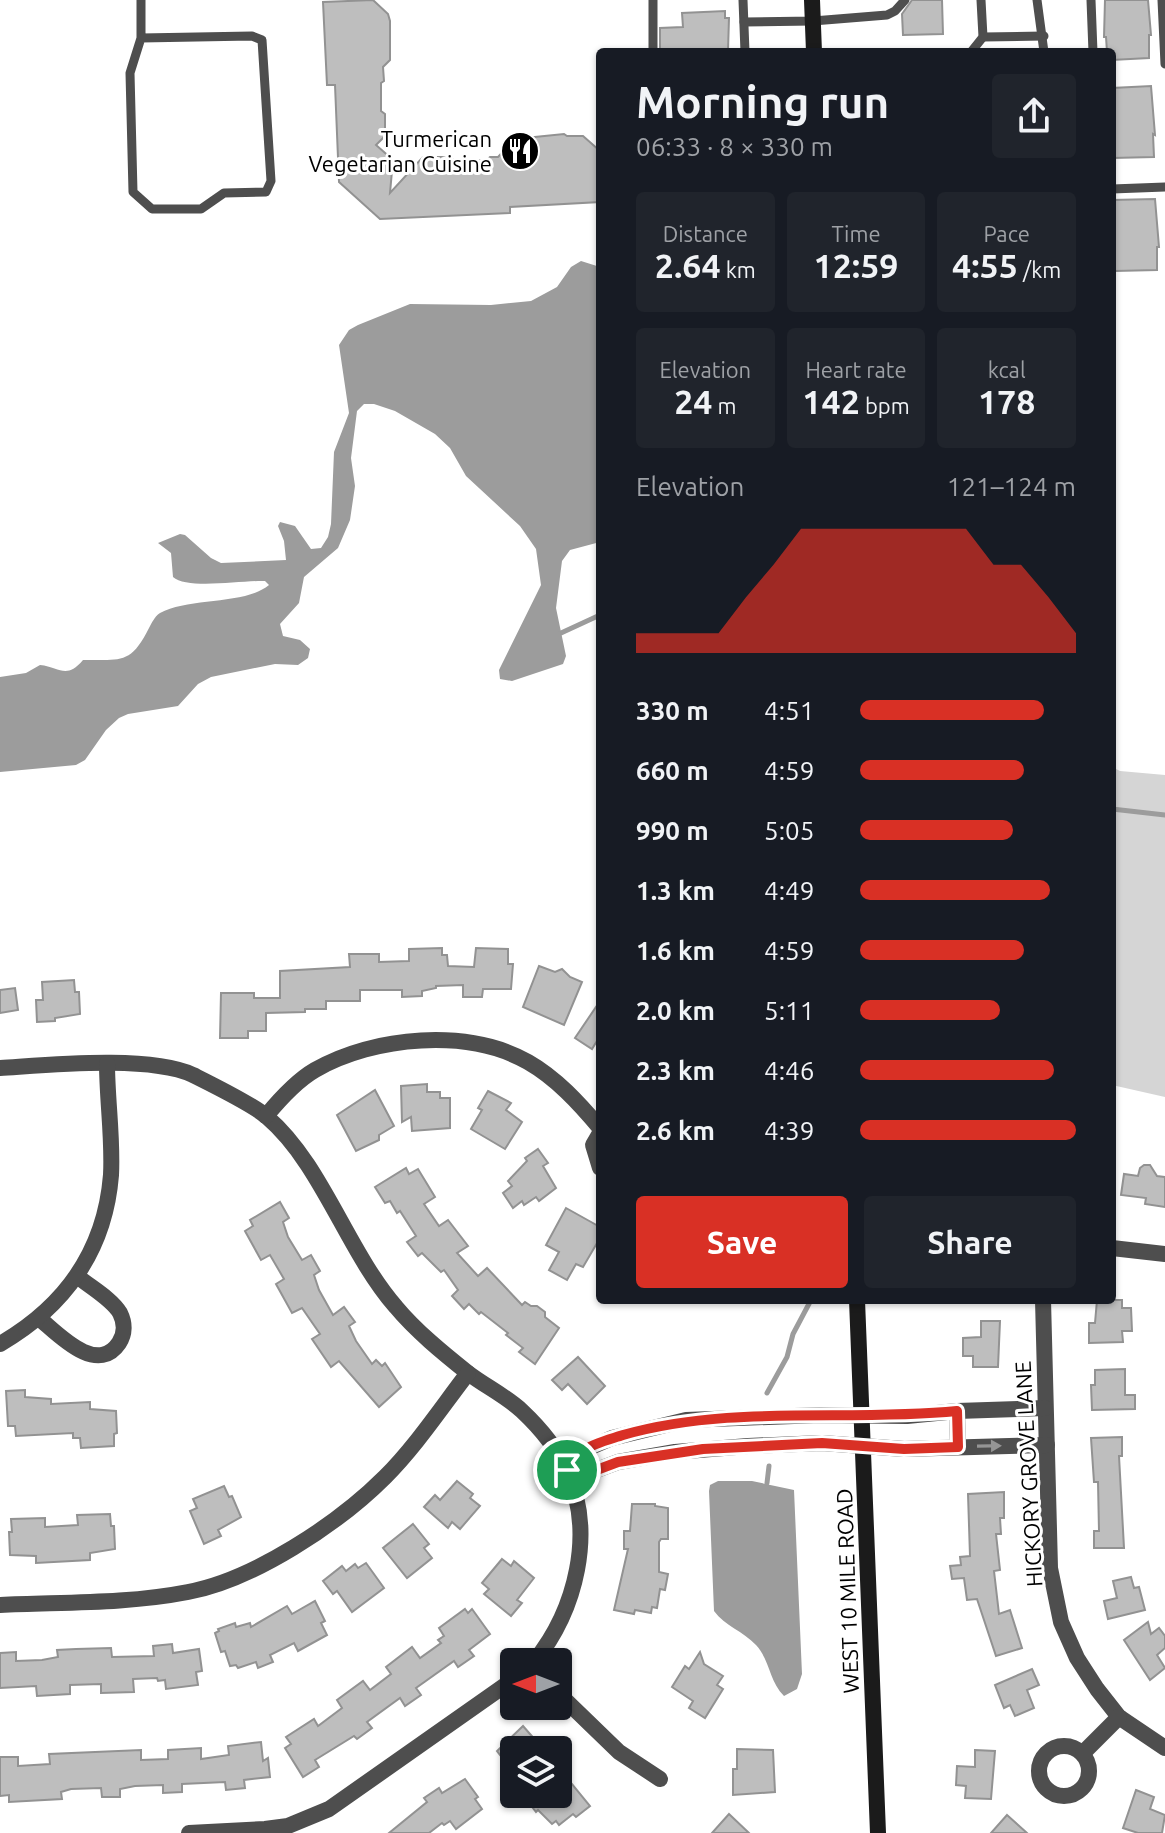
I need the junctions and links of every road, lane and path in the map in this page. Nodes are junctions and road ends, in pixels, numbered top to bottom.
1 (141, 0) edge
2 (653, 0) edge
3 (743, 0) edge
4 (812, 0) edge
5 (905, 0) edge
6 (981, 0) edge
7 (1037, 0) edge
8 (1091, 0) edge
9 (1162, 0) edge
10 (813, 21) junction
11 (744, 22) junction
12 (1044, 36) junction
13 (983, 37) junction
14 (141, 38) junction
15 (653, 48) edge
16 (745, 48) edge
17 (814, 48) edge
18 (974, 48) edge
19 (1044, 48) edge
20 (1093, 48) edge
21 (1165, 64) edge
22 (1165, 187) edge
23 (1116, 189) edge
24 (107, 1063) junction
25 (0, 1068) edge
26 (266, 1116) junction
27 (596, 1125) edge
28 (596, 1139) edge
29 (596, 1163) edge
30 (1116, 1248) edge
31 (1165, 1254) edge
32 (77, 1276) junction
33 (857, 1304) edge
34 (1043, 1304) edge
35 (40, 1319) junction
36 (0, 1344) edge
37 (468, 1373) junction
38 (1045, 1408) junction
39 (957, 1411) junction
40 (862, 1415) junction
41 (747, 1417) junction
42 (1047, 1445) junction
43 (748, 1446) junction
44 (863, 1446) junction
45 (958, 1447) junction
46 (567, 1470) junction
47 (0, 1605) edge
48 (544, 1648) edge
49 (500, 1689) edge
50 (572, 1707) edge
51 (1119, 1717) junction
52 (1165, 1748) edge
53 (1083, 1753) dead end
54 (660, 1779) dead end
55 (189, 1833) edge
56 (878, 1833) edge

1 - 14 lane
2 - 15 lane
3 - 11 lane
4 - 10 main road
5 - 10 lane
6 - 13 lane
7 - 12 lane
8 - 20 lane
9 - 21 lane
10 - 11 lane
10 - 17 main road
11 - 16 lane
12 - 13 lane
12 - 19 lane
13 - 18 lane
14 - 14 lane
22 - 23 lane
24 - 25 street
24 - 26 street
24 - 32 street
26 - 27 street
26 - 37 street
28 - 29 street
30 - 31 street
32 - 35 street
32 - 35 street
33 - 40 main road, WEST 10 MILE ROAD
34 - 38 street, HICKORY GROVE LANE
35 - 36 street
37 - 46 street
37 - 47 street
38 - 39 street
38 - 42 street, HICKORY GROVE LANE
39 - 40 street
39 - 45 street
40 - 41 street
40 - 44 main road, WEST 10 MILE ROAD
41 - 43 street
41 - 46 street
45 -> 42 street
42 - 51 street, HICKORY GROVE LANE
43 - 44 street
43 - 46 street
44 - 45 street
44 - 56 main road, WEST 10 MILE ROAD
46 - 48 street
49 - 55 street
50 - 54 street
51 - 52 street, HICKORY GROVE LANE
51 - 53 street

